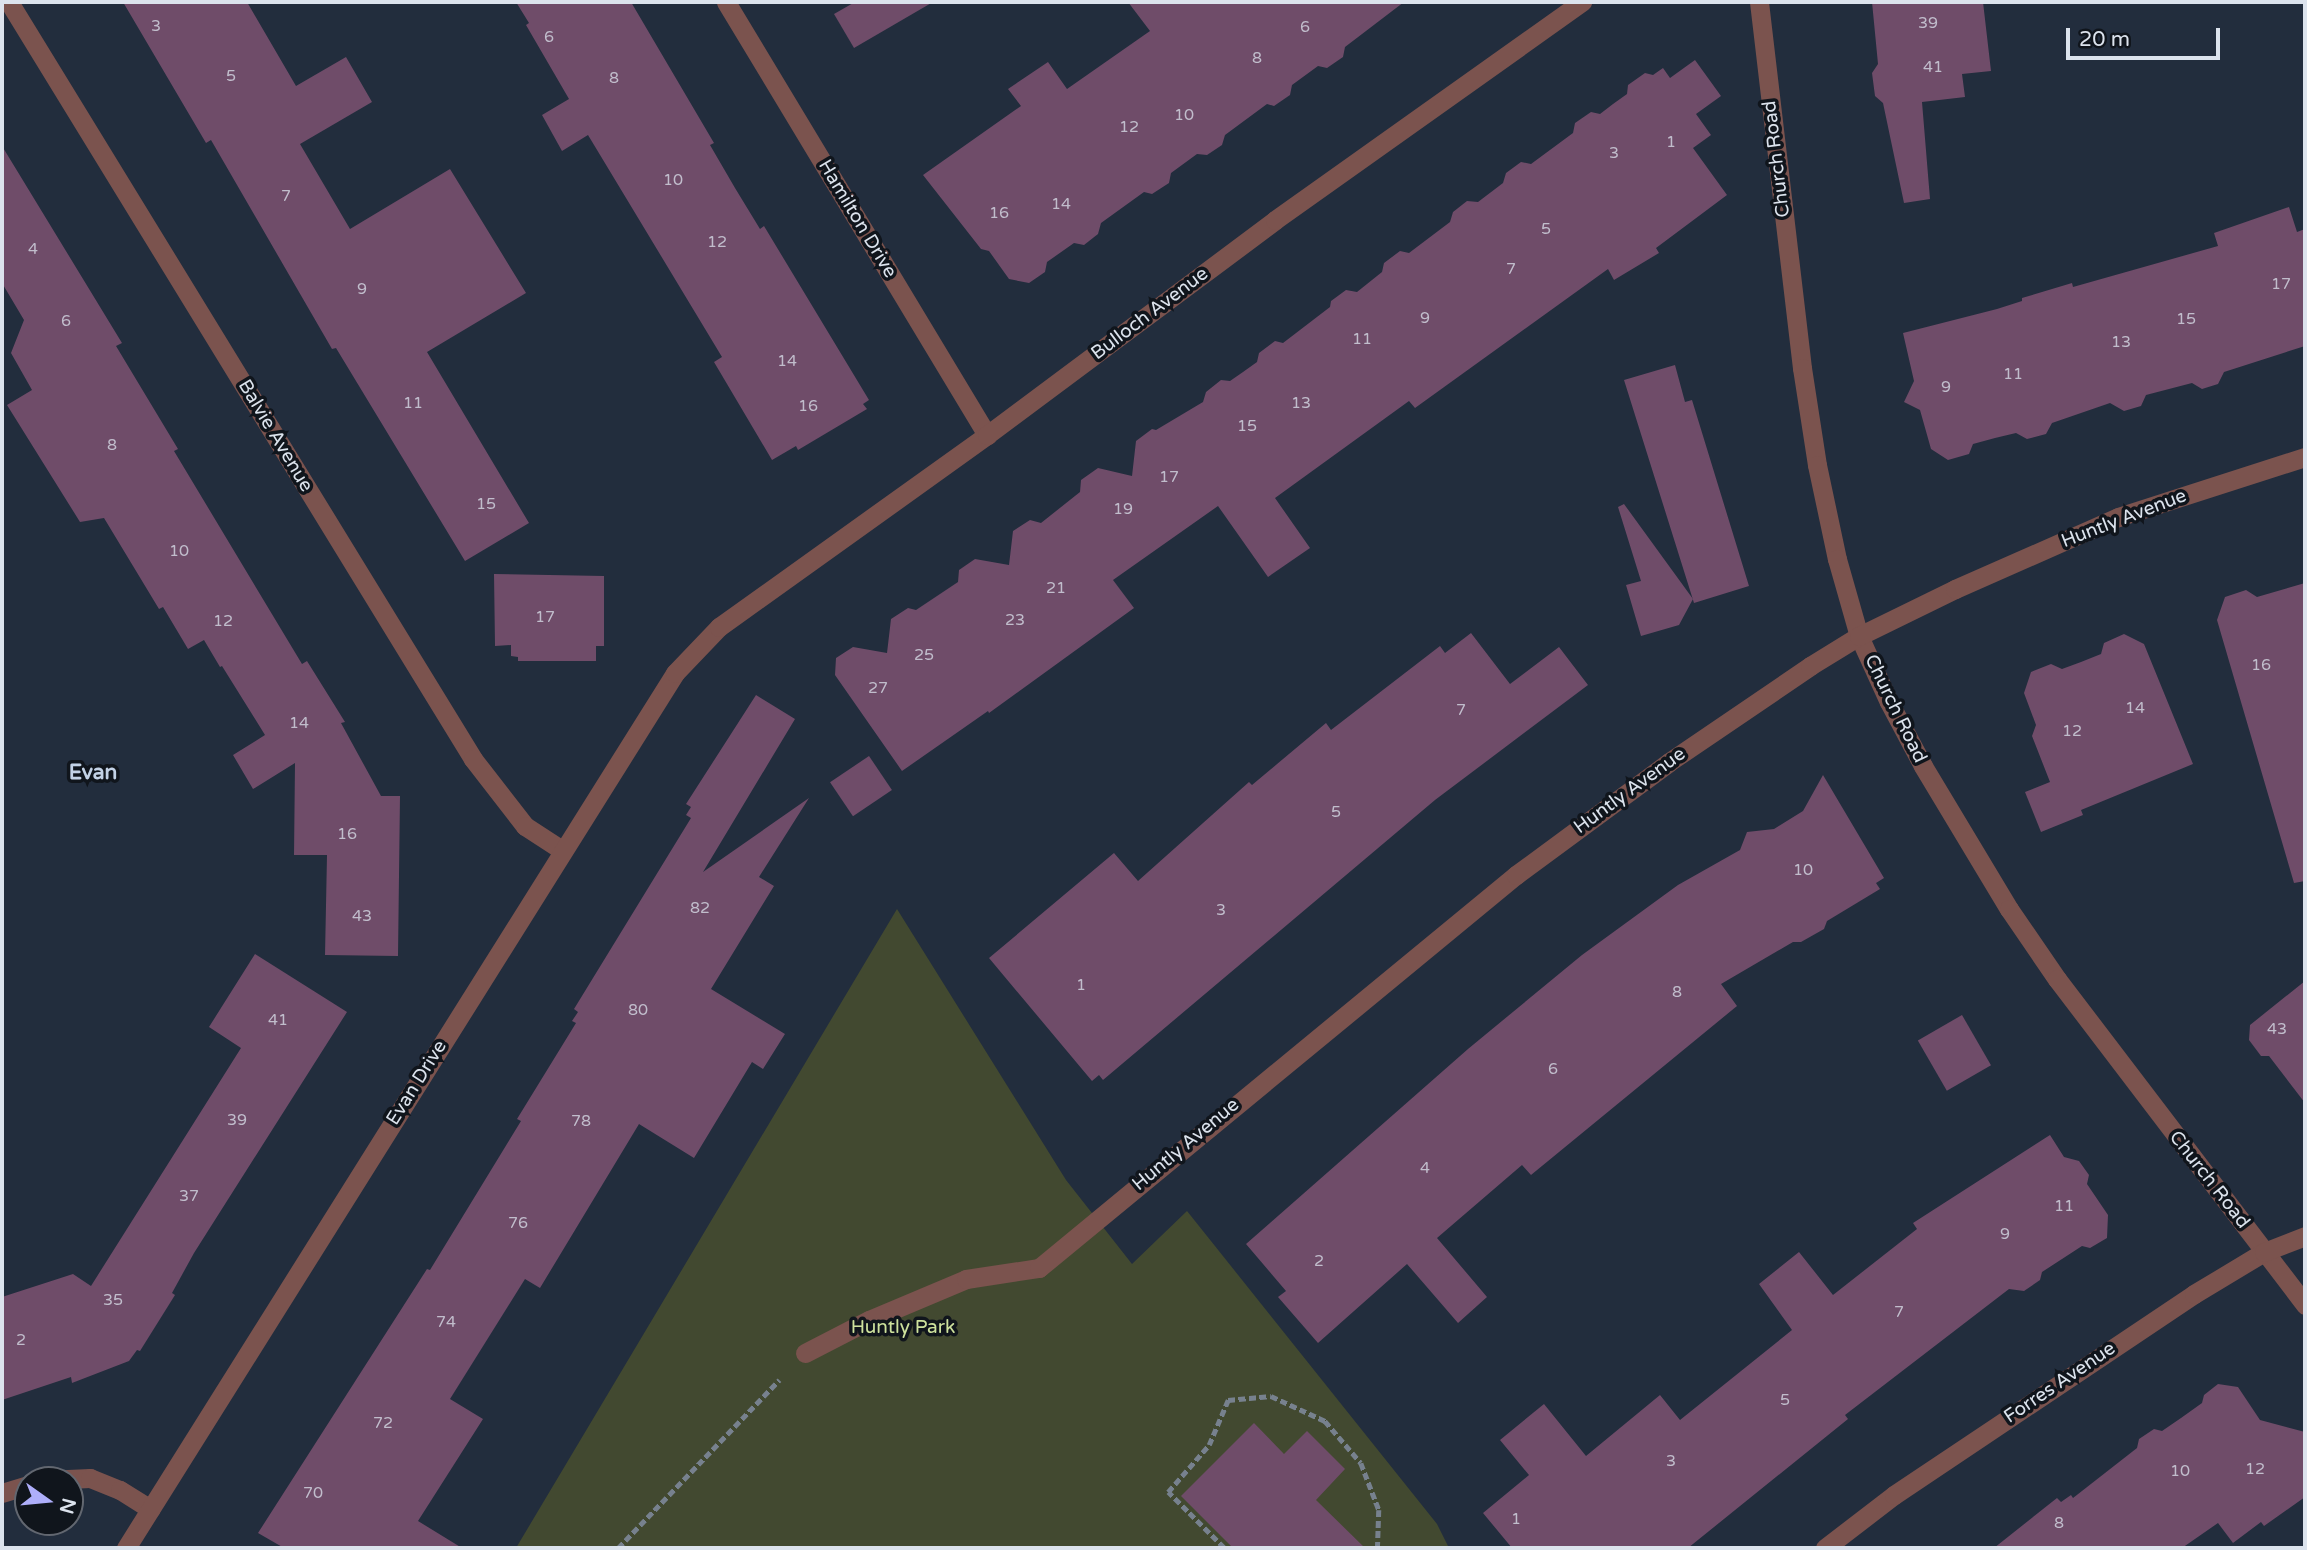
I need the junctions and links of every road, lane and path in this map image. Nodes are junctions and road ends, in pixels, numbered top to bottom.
1 (9, 2) edge
2 (726, 2) edge
3 (1582, 2) edge
4 (1759, 2) edge
5 (988, 435) junction
6 (2305, 457) edge
7 (719, 627) joint
8 (1860, 636) junction
9 (562, 850) junction
10 (2305, 1236) edge
11 (2264, 1252) junction
12 (2305, 1305) edge
13 (804, 1353) joint
14 (84, 1478) edge
15 (150, 1508) junction
16 (126, 1548) edge
17 (618, 1548) edge
18 (1224, 1548) edge
19 (1378, 1548) edge
20 (1825, 1548) edge

1 - 9 street, Balvie Avenue
2 - 5 street, Hamilton Drive
3 - 5 street, Bulloch Avenue
4 - 8 street, Church Road
5 - 7 street, Bulloch Avenue
6 - 8 street, Huntly Avenue
7 - 9 street, Evan Drive
8 - 11 street, Church Road
8 - 13 street, Huntly Avenue
9 - 15 street, Evan Drive
10 - 11 street, Forres Avenue
11 - 12 street, Church Road
11 - 20 street, Forres Avenue
13 - 17 path
14 - 15 street
15 - 16 street, Evan Drive
18 - 19 path

